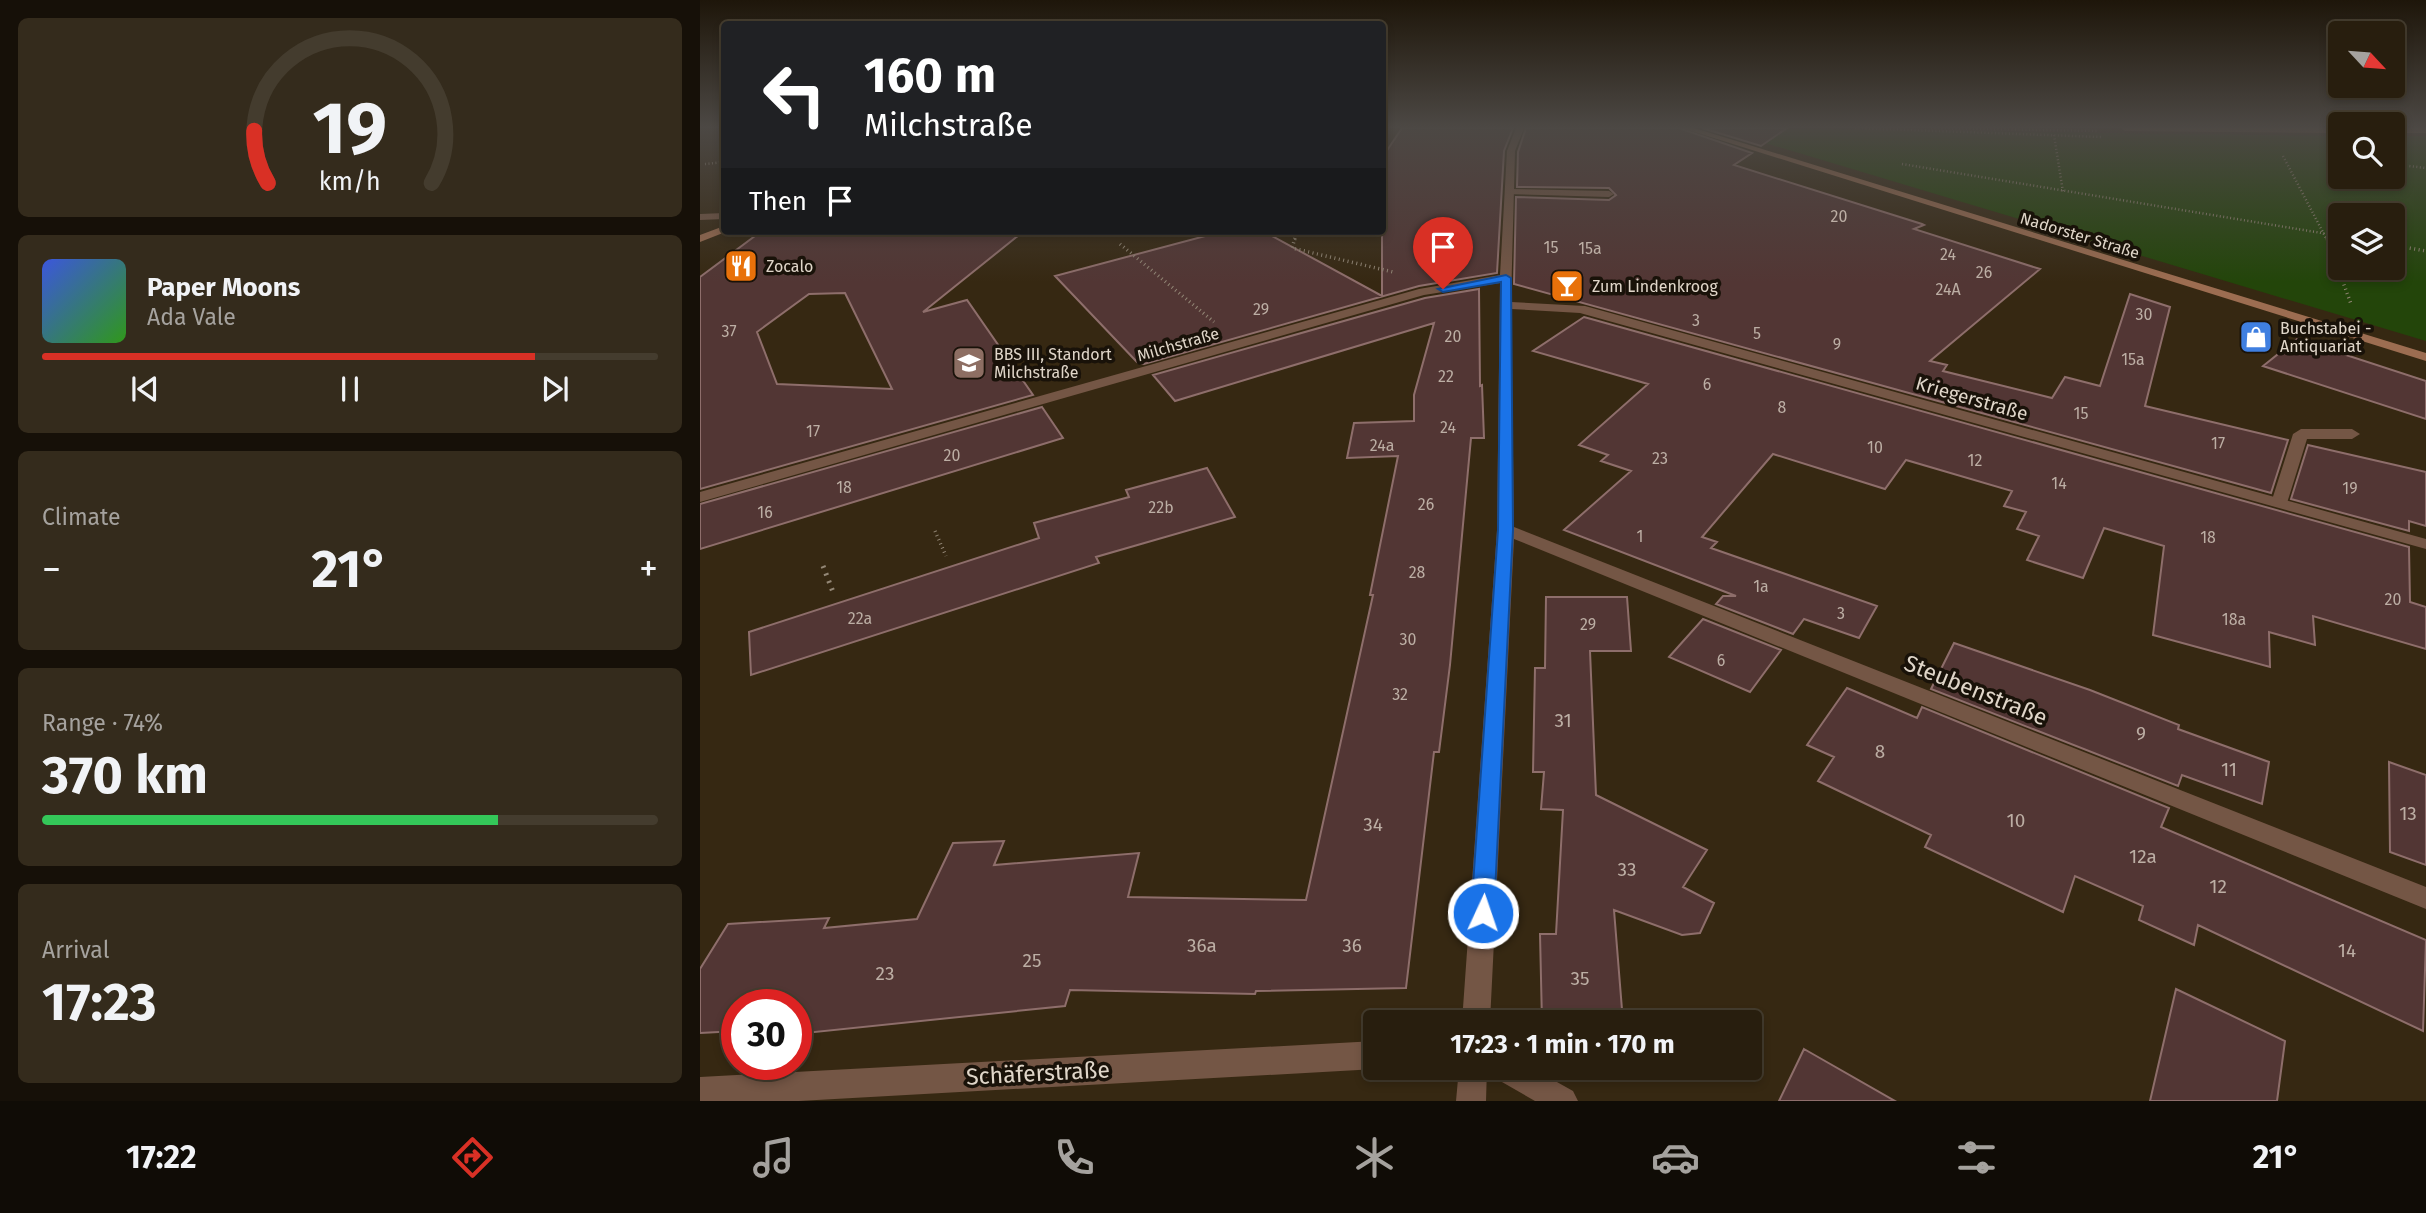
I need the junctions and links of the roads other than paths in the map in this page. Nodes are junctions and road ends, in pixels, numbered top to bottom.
1 (1510, 179) edge
2 (1852, 179) edge
3 (1510, 192) junction
4 (1609, 194) dead end
5 (700, 216) edge
6 (721, 216) edge
7 (721, 230) edge
8 (700, 239) edge
9 (1506, 278) junction
10 (1505, 305) junction
11 (2426, 357) edge
12 (2352, 435) dead end
13 (700, 497) edge
14 (2280, 503) junction
15 (1506, 530) junction
16 (2426, 544) edge
17 (2426, 898) edge
18 (1477, 1010) edge
19 (1363, 1056) edge
20 (1472, 1080) edge
21 (1526, 1080) edge
22 (700, 1092) edge
23 (1471, 1101) edge
24 (1563, 1101) edge

1 - 3 street
2 - 11 street, Nadorster Straße
3 - 4 street
3 - 9 street
5 - 6 street
7 - 8 street
9 - 10 street
9 - 13 street, Milchstraße
10 - 14 street, Kriegerstraße
10 - 15 street
12 - 14 street
14 - 16 street, Kriegerstraße
15 - 17 street, Steubenstraße
15 - 18 street
19 - 22 street, Schäferstraße
20 - 23 street
21 - 24 street

